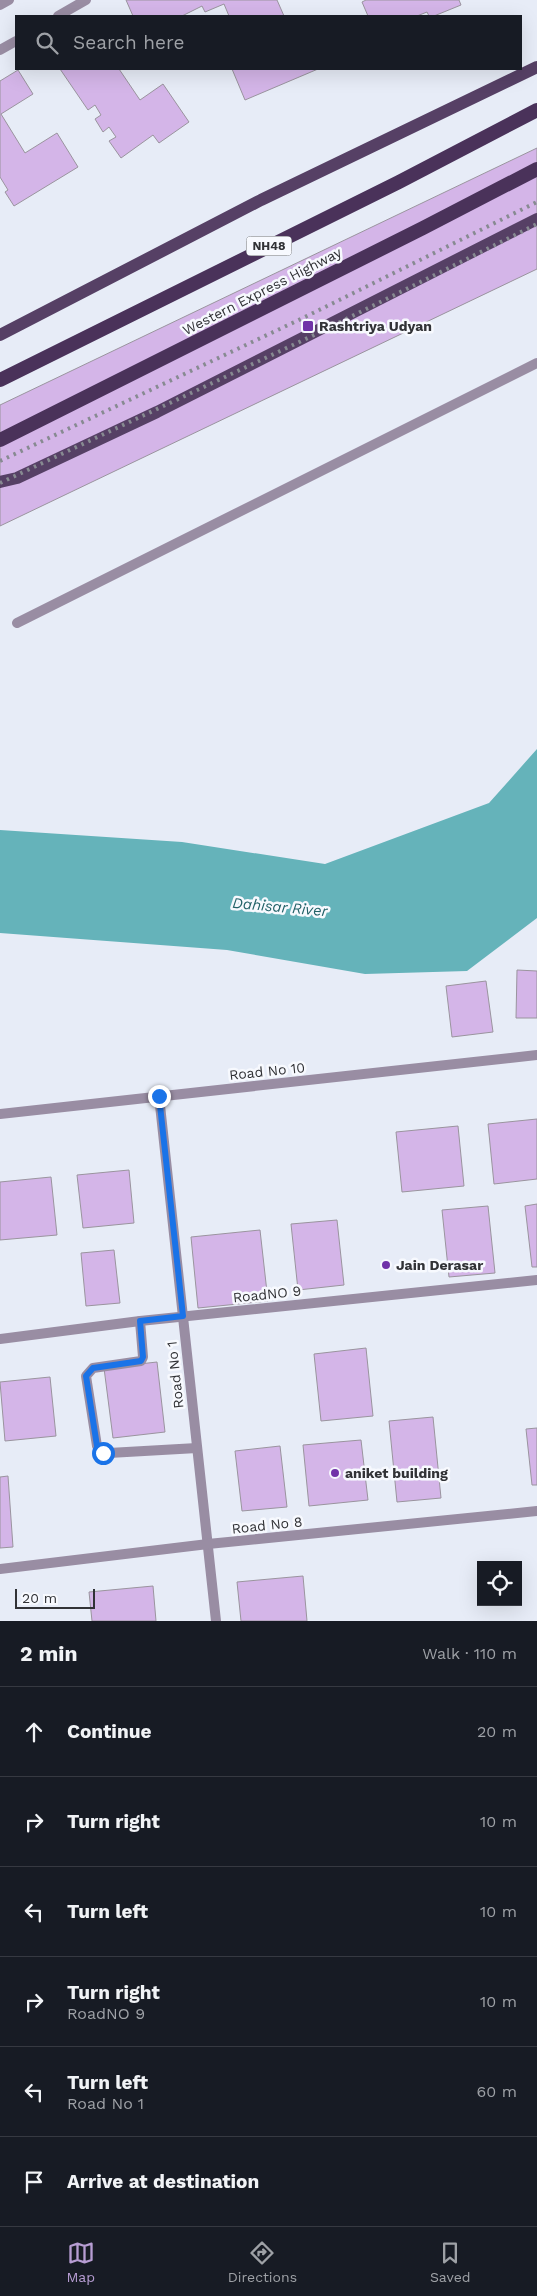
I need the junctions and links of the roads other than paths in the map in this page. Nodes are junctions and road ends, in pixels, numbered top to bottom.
1 (9, 0) edge
2 (86, 0) edge
3 (0, 5) edge
4 (60, 15) edge
5 (15, 41) edge
6 (0, 50) edge
7 (537, 67) edge
8 (537, 110) edge
9 (537, 169) edge
10 (537, 219) edge
11 (0, 335) edge
12 (537, 363) edge
13 (0, 380) edge
14 (5, 438) edge
15 (0, 482) edge
16 (17, 623) dead end
17 (537, 1055) edge
18 (159, 1096) junction
19 (0, 1114) edge
20 (537, 1280) edge
21 (183, 1316) junction
22 (140, 1321) junction
23 (0, 1339) edge
24 (197, 1448) junction
25 (537, 1511) edge
26 (208, 1544) junction
27 (0, 1568) edge
28 (216, 1621) edge

1 - 3 street
2 - 4 street
5 - 6 street
7 - 11 main road
8 - 13 highway, NH48
9 - 14 highway, Western Express Highway
10 - 15 main road
12 - 16 street
17 - 18 street, Road No 10
18 - 19 street, Road No 10
18 - 21 street, Road No 1
20 - 21 street, RoadNO 9
21 - 22 street, RoadNO 9
21 - 24 street, Road No 1
22 - 23 street, RoadNO 9
22 - 24 street
24 - 26 street, Road No 1
25 - 26 street, Road No 8
26 - 27 street, Road No 8
26 - 28 street, Road No 1

